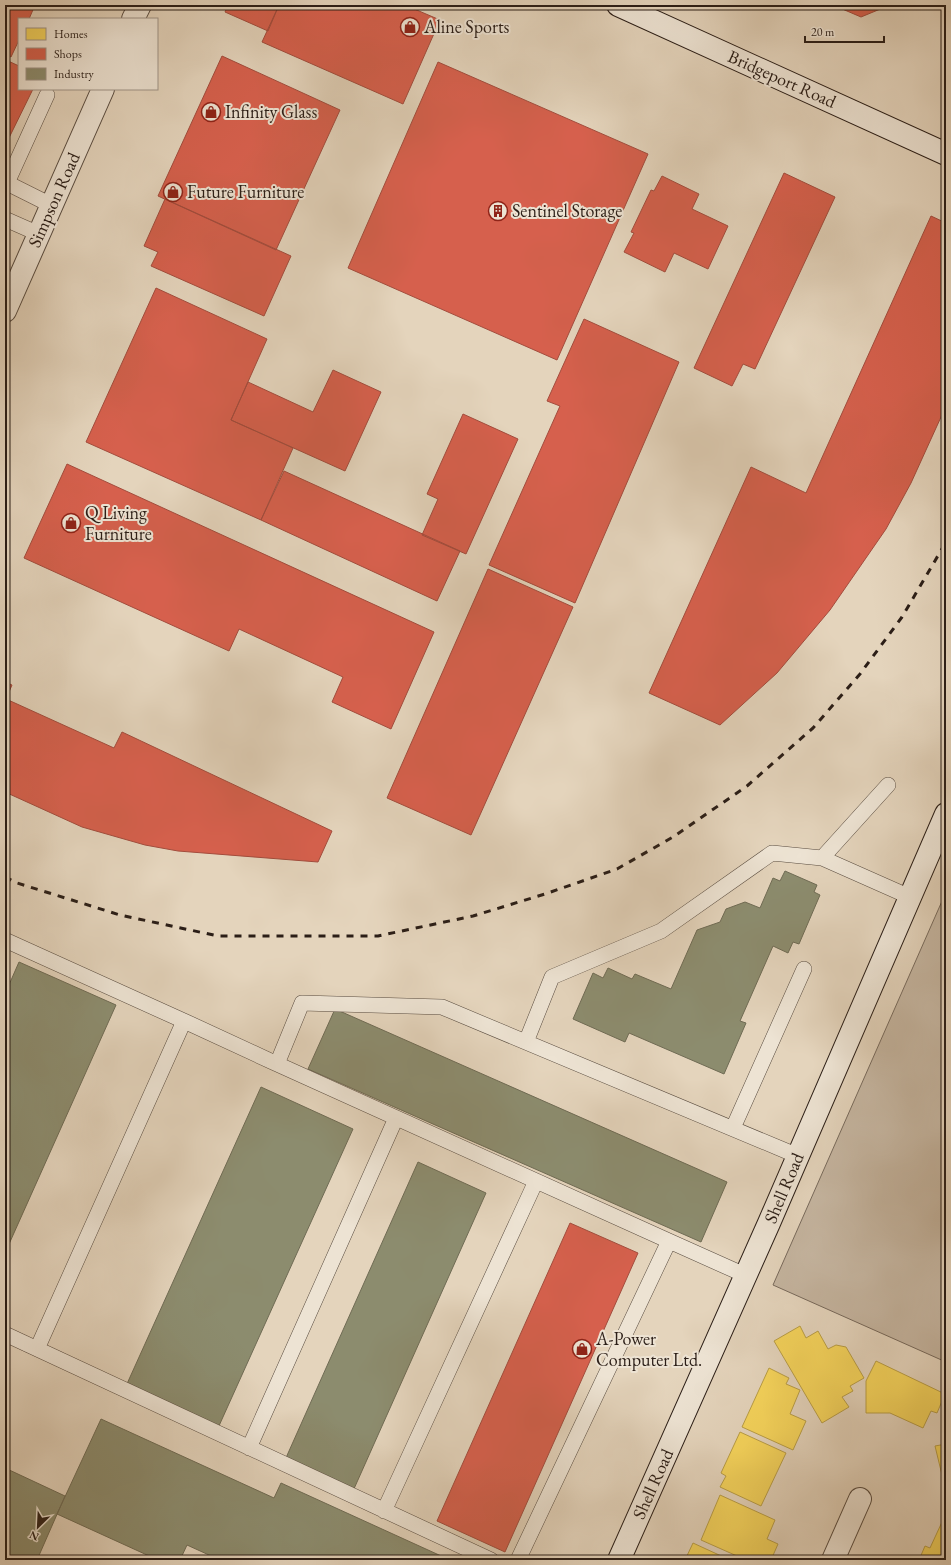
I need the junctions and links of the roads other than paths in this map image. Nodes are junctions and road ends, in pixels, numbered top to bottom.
1 (140, 5) edge
2 (618, 5) edge
3 (134, 18) edge
4 (103, 90) edge
5 (47, 95) dead end
6 (946, 154) edge
7 (6, 183) edge
8 (52, 204) junction
9 (5, 219) edge
10 (38, 234) junction
11 (5, 311) edge
12 (888, 785) dead end
13 (946, 814) edge
14 (822, 858) junction
15 (910, 897) junction
16 (5, 940) edge
17 (804, 969) dead end
18 (184, 1021) junction
19 (526, 1042) junction
20 (277, 1064) junction
21 (396, 1118) junction
22 (733, 1128) junction
23 (798, 1156) junction
24 (536, 1181) junction
25 (669, 1241) junction
26 (745, 1275) junction
27 (5, 1334) edge
28 (37, 1348) junction
29 (249, 1448) junction
30 (860, 1499) dead end
31 (384, 1511) junction
32 (491, 1560) edge
33 (518, 1560) edge
34 (619, 1560) edge
35 (833, 1560) edge

1 - 3 street
2 - 6 street, Bridgeport Road
4 - 8 street, Simpson Road
5 - 7 lane
7 - 8 lane
8 - 10 street, Simpson Road
9 - 10 lane
10 - 11 street, Simpson Road
12 - 14 lane
13 - 15 street, Shell Road
14 - 15 lane
14 - 19 lane
15 - 23 street, Shell Road
16 - 18 lane
17 - 22 lane
18 - 20 lane
18 - 28 lane
19 - 20 lane
19 - 22 lane
20 - 21 lane
21 - 24 lane
21 - 29 lane
22 - 23 lane
23 - 26 street, Shell Road
24 - 25 lane
24 - 31 lane
25 - 26 lane
25 - 33 lane
26 - 34 street, Shell Road
27 - 28 lane
28 - 29 lane
29 - 31 lane
30 - 35 street
31 - 32 lane

